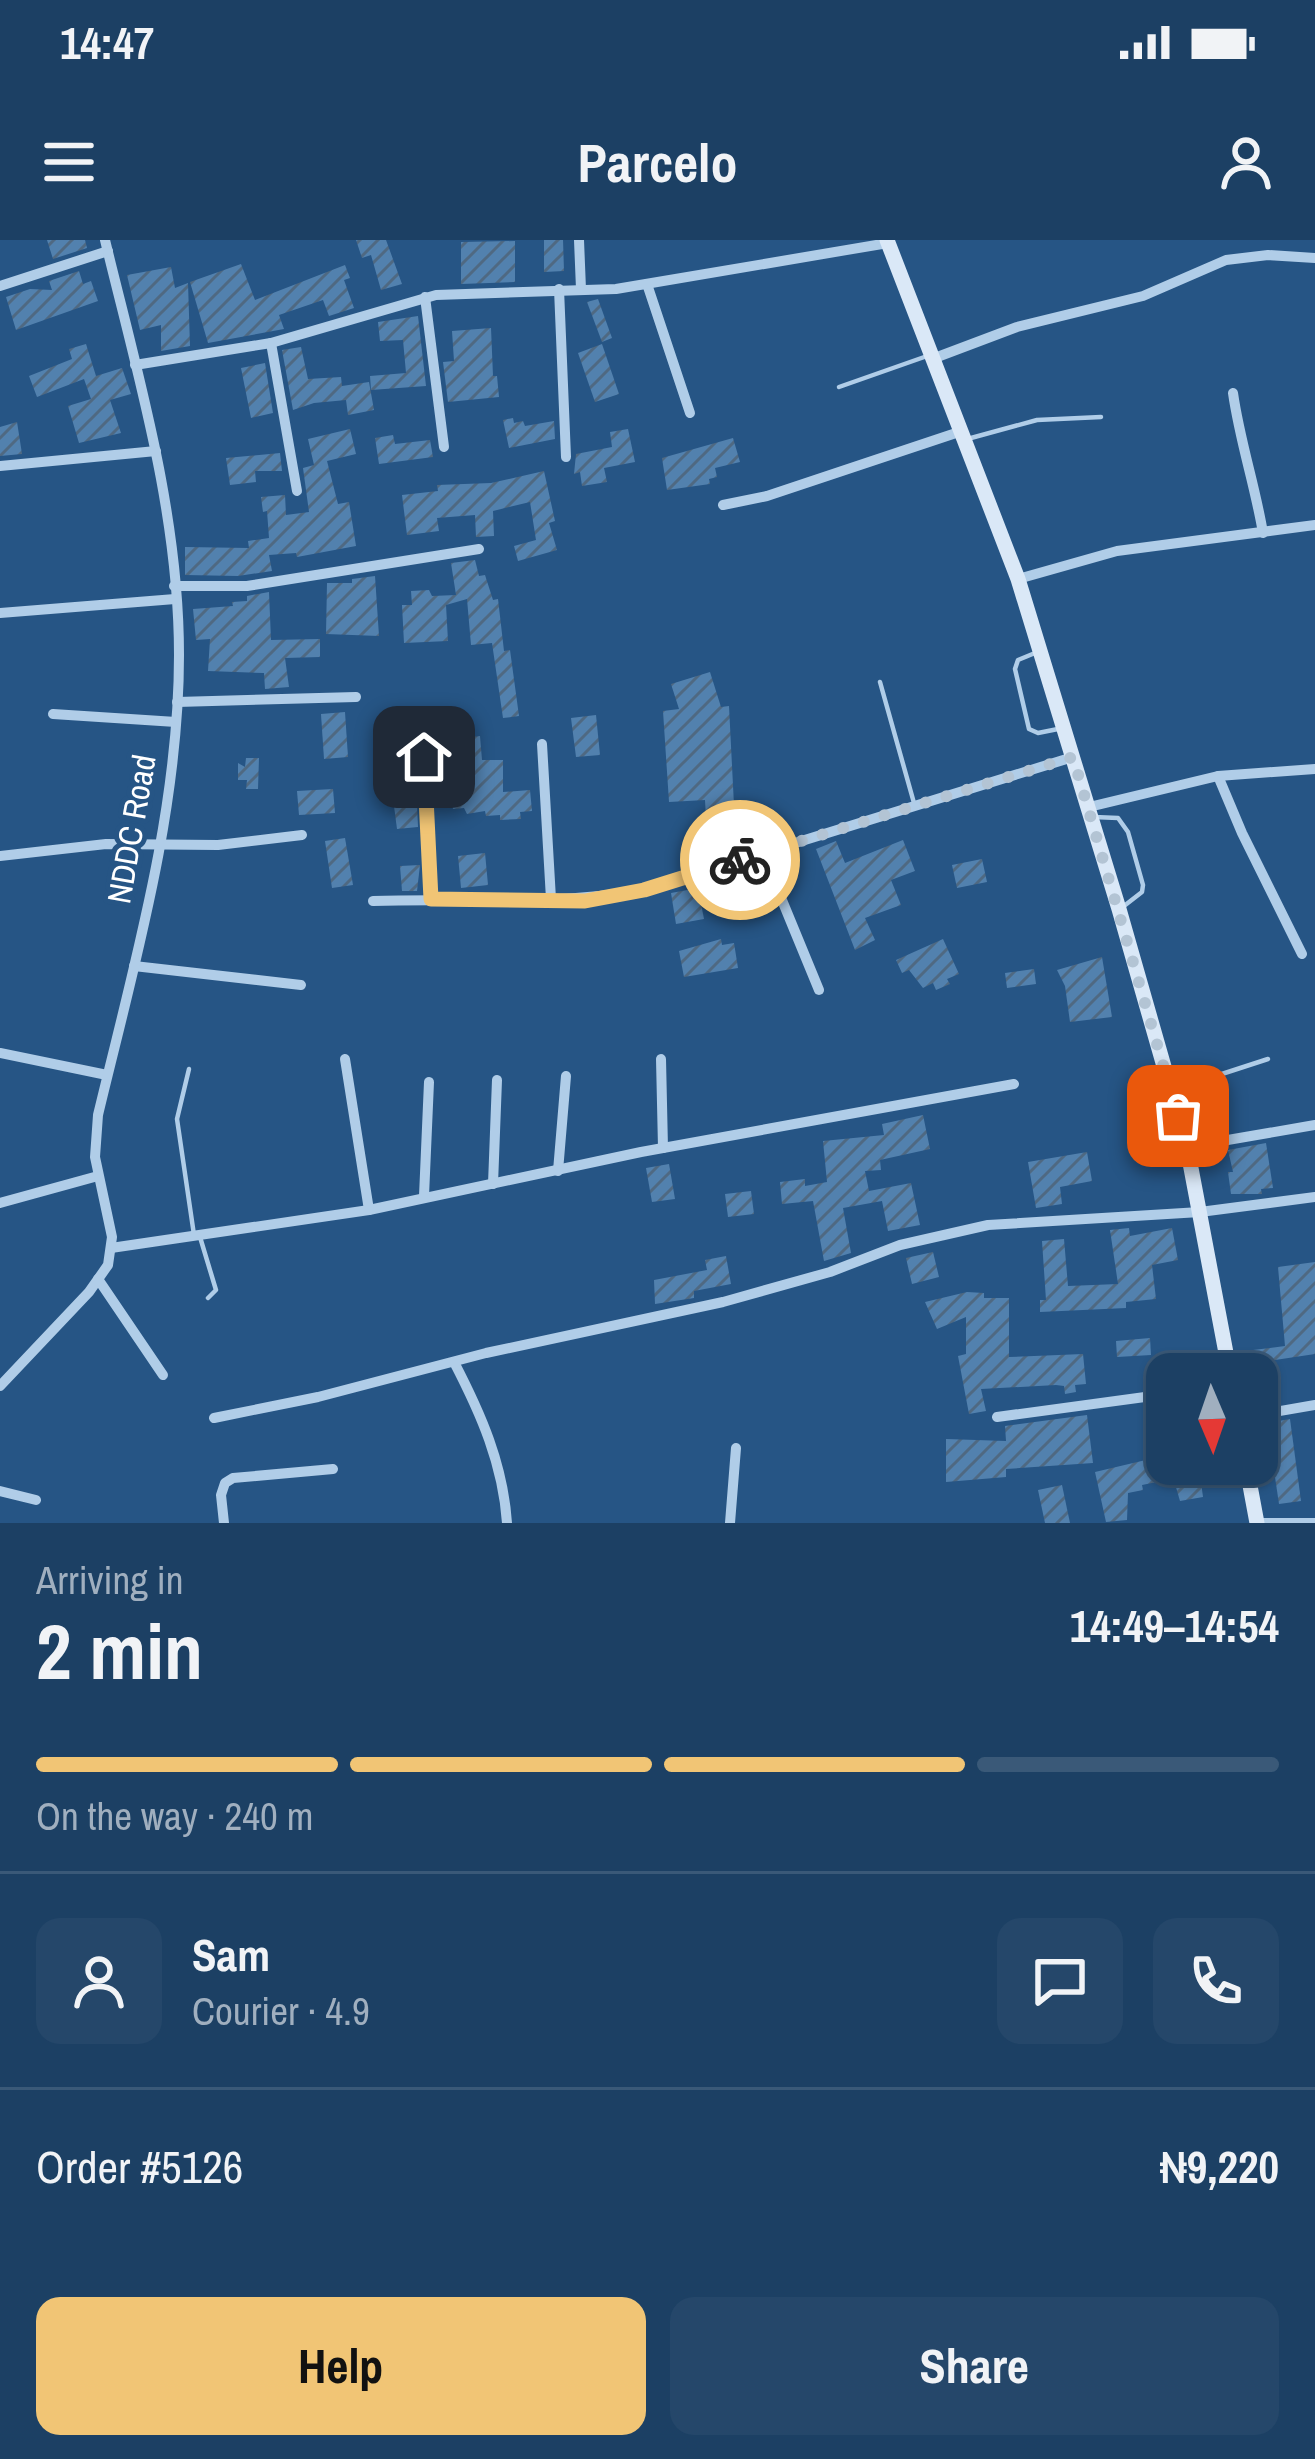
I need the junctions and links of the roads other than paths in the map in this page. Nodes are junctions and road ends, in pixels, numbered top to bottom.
1 (579, 240) edge
2 (887, 241) edge
3 (106, 246) edge
4 (1315, 258) edge
5 (646, 284) junction
6 (0, 286) edge
7 (581, 289) junction
8 (559, 290) junction
9 (425, 297) junction
10 (271, 343) junction
11 (931, 357) junction
12 (135, 364) junction
13 (839, 387) dead end
14 (1233, 393) dead end
15 (690, 413) dead end
16 (1101, 417) dead end
17 (961, 436) junction
18 (444, 447) dead end
19 (156, 451) junction
20 (566, 457) dead end
21 (0, 466) edge
22 (297, 491) dead end
23 (723, 505) dead end
24 (1315, 525) edge
25 (1263, 533) junction
26 (479, 549) dead end
27 (1018, 579) junction
28 (174, 593) junction
29 (0, 613) edge
30 (1040, 651) junction
31 (880, 682) dead end
32 (356, 698) dead end
33 (177, 702) junction
34 (53, 714) dead end
35 (176, 722) junction
36 (1064, 727) junction
37 (542, 744) dead end
38 (424, 757) dead end
39 (1073, 757) junction
40 (1315, 769) edge
41 (1218, 776) junction
42 (916, 808) junction
43 (1090, 812) junction
44 (302, 836) dead end
45 (159, 844) junction
46 (763, 854) junction
47 (0, 856) edge
48 (431, 899) junction
49 (551, 899) junction
50 (373, 902) dead end
51 (1119, 909) junction
52 (1302, 954) dead end
53 (134, 966) junction
54 (302, 985) dead end
55 (819, 989) dead end
56 (0, 1054) edge
57 (345, 1059) dead end
58 (661, 1059) dead end
59 (1268, 1059) dead end
60 (189, 1070) dead end
61 (107, 1075) junction
62 (566, 1076) dead end
63 (497, 1080) dead end
64 (429, 1082) dead end
65 (1013, 1084) dead end
66 (1169, 1085) junction
67 (1315, 1125) edge
68 (663, 1148) junction
69 (1186, 1148) junction
70 (559, 1171) junction
71 (98, 1176) junction
72 (494, 1184) junction
73 (424, 1196) junction
74 (1315, 1197) edge
75 (0, 1203) edge
76 (369, 1210) junction
77 (1200, 1212) junction
78 (197, 1237) junction
79 (111, 1248) junction
80 (98, 1279) junction
81 (208, 1298) dead end
82 (1226, 1353) edge
83 (454, 1362) junction
84 (163, 1375) dead end
85 (0, 1386) edge
86 (1146, 1397) edge
87 (1315, 1405) edge
88 (1278, 1411) edge
89 (997, 1417) dead end
90 (214, 1418) dead end
91 (736, 1448) dead end
92 (332, 1469) dead end
93 (1250, 1485) edge
94 (0, 1491) edge
95 (36, 1500) dead end
96 (224, 1523) edge
97 (507, 1523) edge
98 (730, 1523) edge
99 (1256, 1523) edge
100 (1314, 1523) edge

1 - 7 street
2 - 5 street
2 - 11 street
3 - 6 street
3 - 12 street, NDDC Road
4 - 11 street
5 - 7 street
5 - 15 street
7 - 8 street
8 - 9 street
8 - 20 street
9 - 10 street
9 - 18 street
10 - 12 street
10 - 22 street
11 - 13 lane
11 - 17 street
12 - 19 street, NDDC Road
14 - 25 street
16 - 17 lane
17 - 23 street
17 - 27 street
19 - 21 street
19 - 28 street, NDDC Road
24 - 25 street
25 - 27 street
26 - 28 street
27 - 30 street
28 - 29 street
28 - 33 street, NDDC Road
30 - 36 street
30 - 36 lane
31 - 42 lane
32 - 33 street
33 - 35 street, NDDC Road
34 - 35 street
35 - 45 street, NDDC Road
36 - 39 street
37 - 49 street
38 - 48 street
39 - 42 street
39 - 43 street
40 - 41 street
41 - 43 street
41 - 52 street
42 - 46 street
43 - 51 street
43 - 51 lane
44 - 45 street
45 - 47 street
45 - 53 street, NDDC Road
46 - 49 street
46 - 55 street
48 - 49 street
48 - 50 street
51 - 66 street
53 - 54 street
53 - 61 street, NDDC Road
56 - 61 street
57 - 76 street
58 - 68 street
59 - 66 lane
60 - 78 lane
61 - 71 street, NDDC Road
62 - 70 street
63 - 72 street
64 - 73 street
65 - 68 street
66 - 69 street
67 - 69 street
68 - 70 street
69 - 77 street
70 - 72 street
71 - 75 street
71 - 79 street, NDDC Road
72 - 73 street
73 - 76 street
74 - 77 street
76 - 78 street
77 - 82 street
77 - 83 street
78 - 79 street
78 - 81 lane
79 - 80 street
80 - 84 street
80 - 85 street
83 - 90 street
83 - 97 street
86 - 89 street
87 - 88 street
91 - 98 street
92 - 96 street
93 - 99 street
94 - 95 street
99 - 100 street

